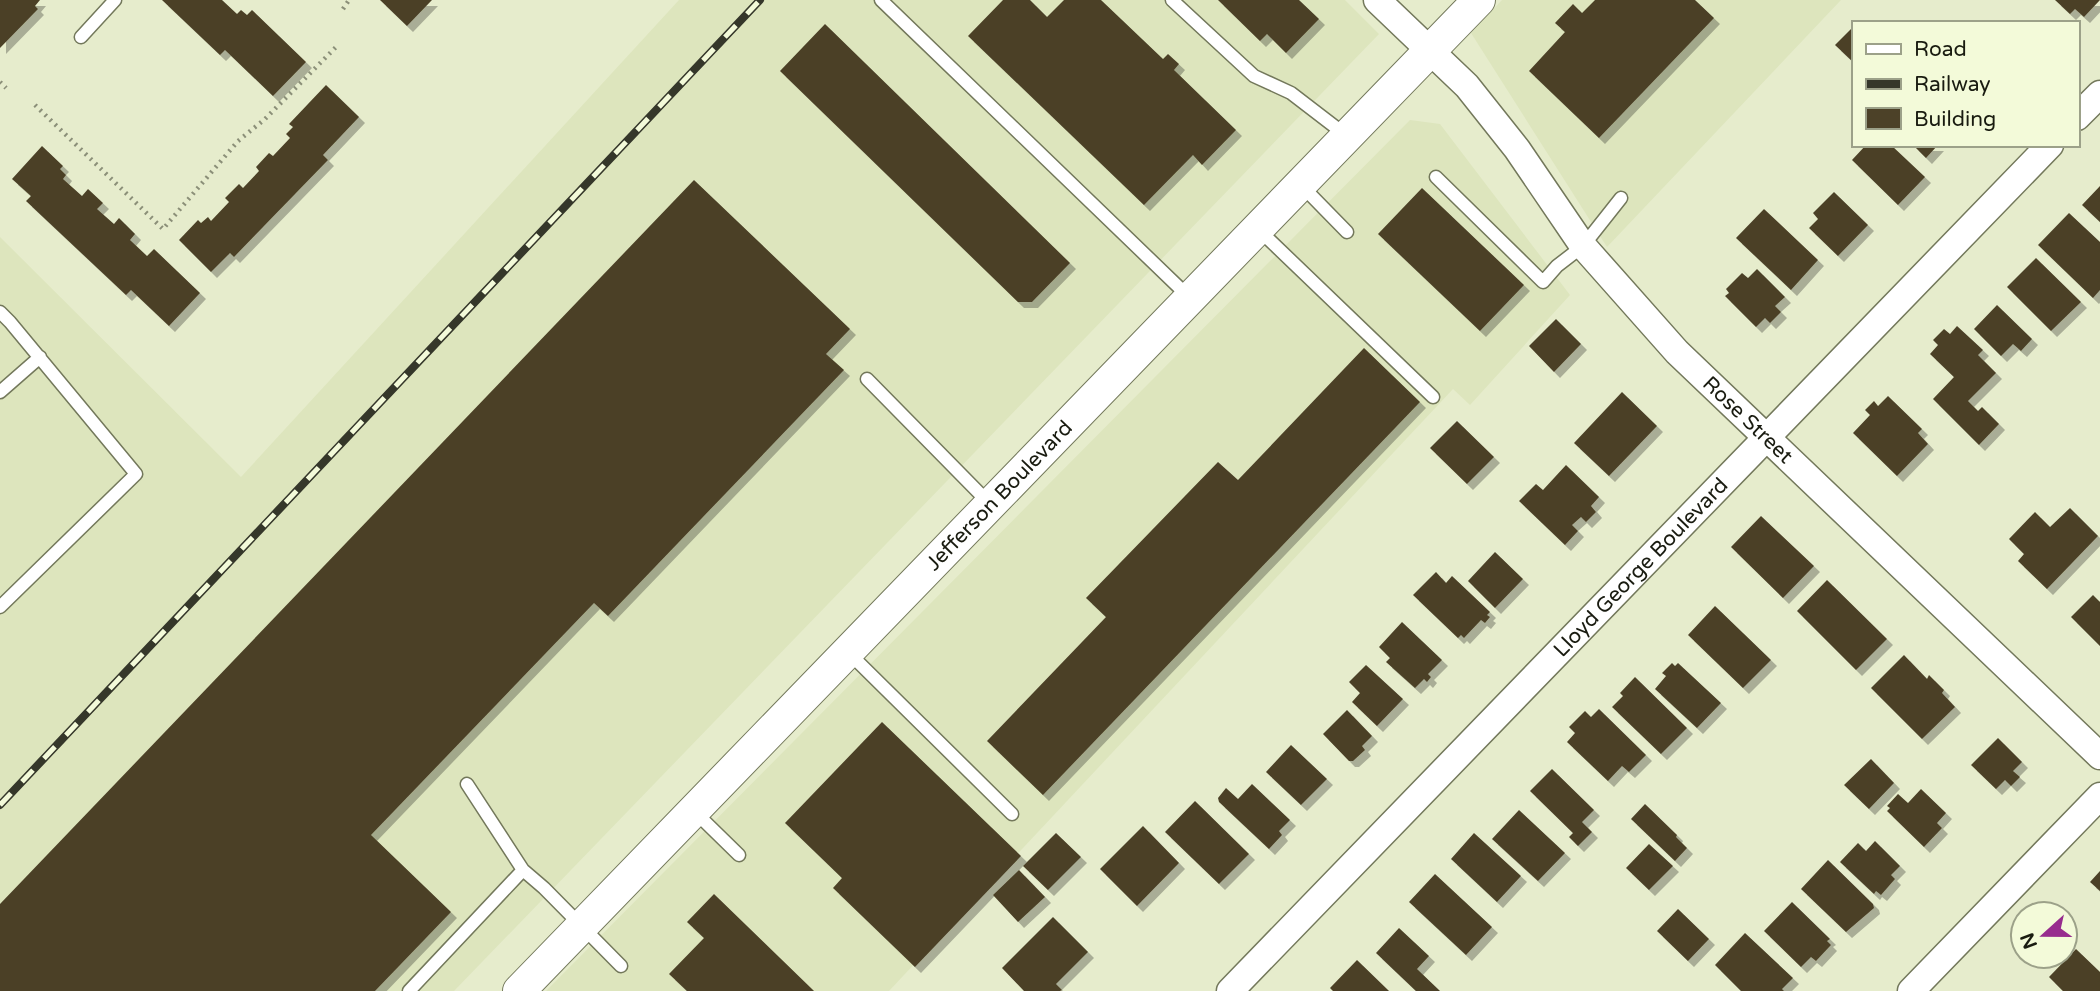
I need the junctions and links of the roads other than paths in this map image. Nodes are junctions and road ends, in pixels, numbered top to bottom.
1 (115, 0) edge
2 (881, 0) edge
3 (1172, 0) edge
4 (1377, 0) edge
5 (1479, 0) edge
6 (81, 37) dead end
7 (1430, 52) junction
8 (2100, 94) edge
9 (2079, 115) edge
10 (1348, 136) junction
11 (2048, 147) edge
12 (1436, 177) dead end
13 (1301, 184) junction
14 (1621, 198) dead end
15 (1258, 229) junction
16 (1347, 232) dead end
17 (1583, 246) junction
18 (1190, 298) junction
19 (0, 312) edge
20 (40, 357) junction
21 (867, 379) dead end
22 (0, 392) edge
23 (1433, 397) dead end
24 (1767, 439) junction
25 (991, 505) junction
26 (0, 607) edge
27 (848, 652) junction
28 (2100, 756) edge
29 (467, 783) dead end
30 (2100, 796) edge
31 (693, 811) junction
32 (1012, 814) dead end
33 (739, 855) dead end
34 (523, 870) junction
35 (582, 925) junction
36 (621, 966) dead end
37 (409, 991) edge
38 (519, 991) edge
39 (1230, 991) edge
40 (1911, 991) edge

1 - 6 lane
2 - 18 lane
3 - 10 lane
4 - 7 street, Rose Street
5 - 7 street, Jefferson Boulevard
7 - 10 street, Jefferson Boulevard
7 - 17 street, Rose Street
8 - 9 street
10 - 13 street, Jefferson Boulevard
11 - 24 street, Lloyd George Boulevard
12 - 17 lane
13 - 15 street, Jefferson Boulevard
13 - 16 lane
14 - 17 lane
15 - 18 street, Jefferson Boulevard
15 - 23 lane
17 - 24 street, Rose Street
18 - 25 street, Jefferson Boulevard
19 - 20 lane
20 - 22 lane
20 - 26 lane
21 - 25 lane
24 - 28 street, Rose Street
24 - 39 street, Lloyd George Boulevard
25 - 27 street, Jefferson Boulevard
27 - 31 street, Jefferson Boulevard
27 - 32 lane
29 - 34 lane
30 - 40 street
31 - 33 lane
31 - 35 street, Jefferson Boulevard
34 - 35 lane
34 - 37 lane
35 - 36 lane
35 - 38 street, Jefferson Boulevard

